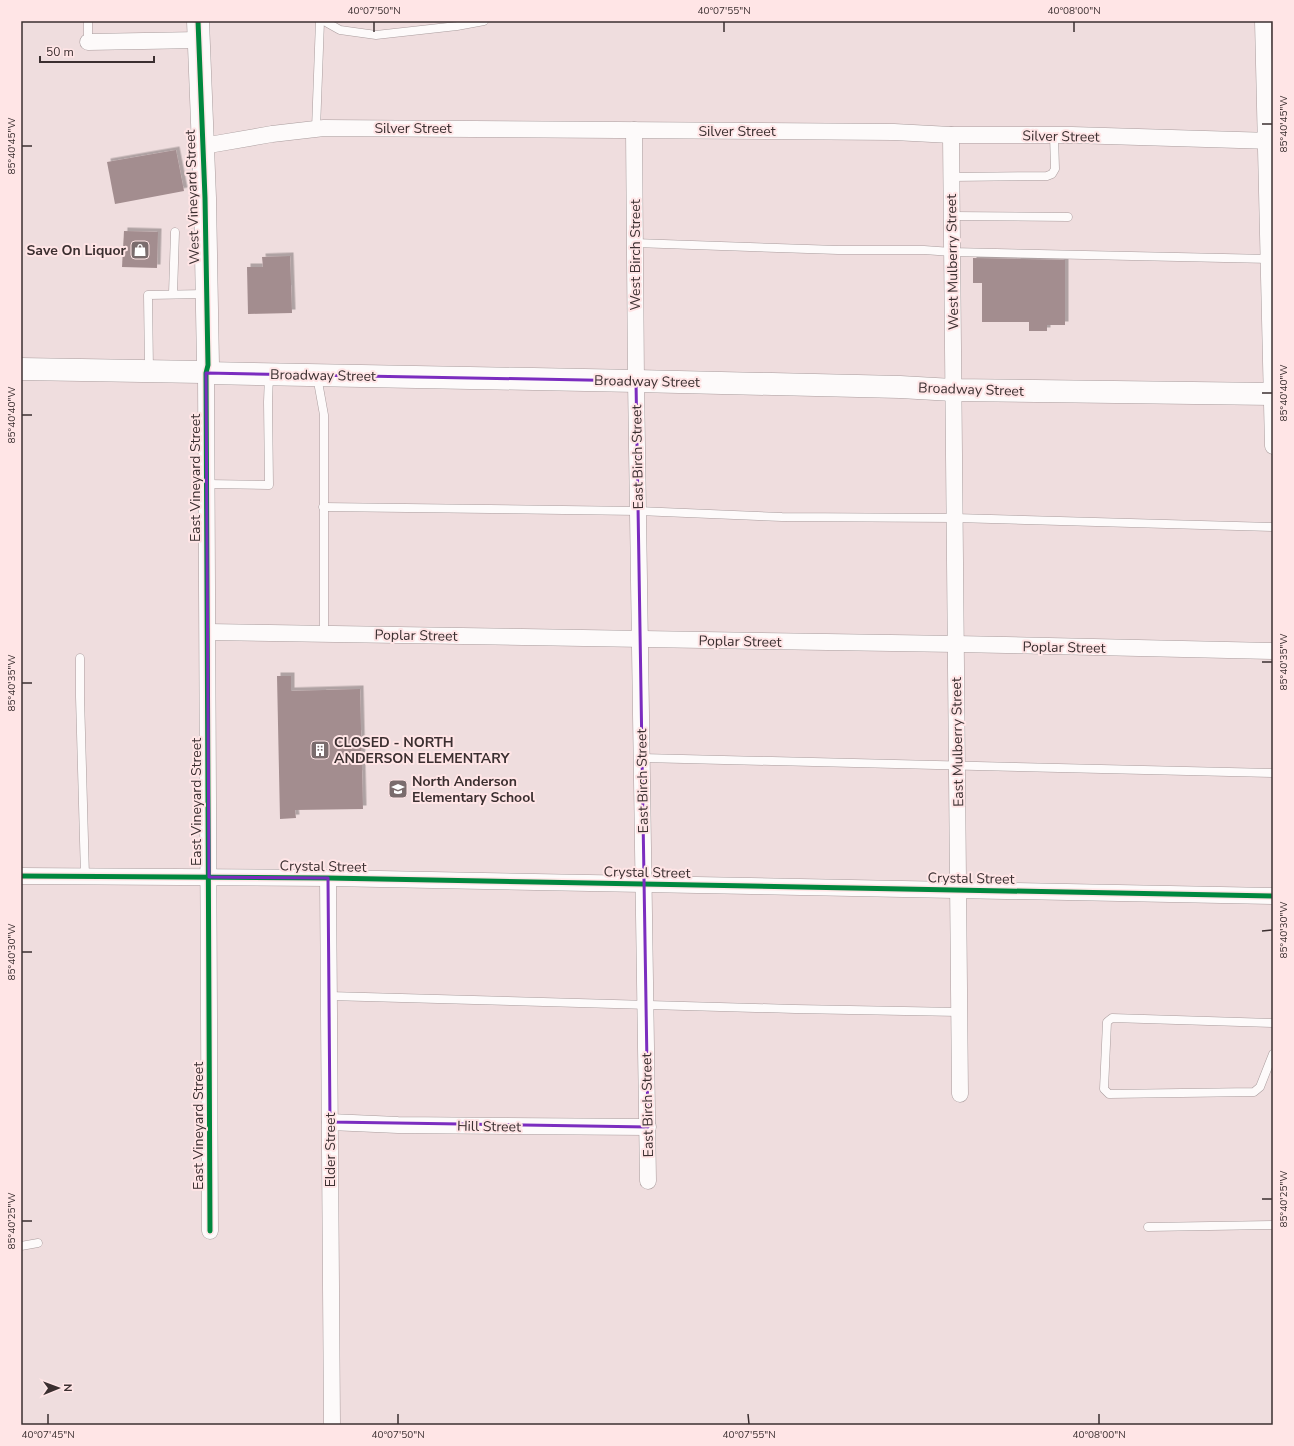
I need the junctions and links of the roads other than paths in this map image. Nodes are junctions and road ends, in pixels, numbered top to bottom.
1 (88, 21) edge
2 (320, 21) edge
3 (324, 21) edge
4 (484, 21) edge
5 (1263, 21) edge
6 (198, 31) edge
7 (88, 42) joint
8 (316, 129) junction
9 (634, 130) junction
10 (951, 134) junction
11 (1054, 135) junction
12 (1269, 141) edge
13 (203, 146) junction
14 (951, 177) junction
15 (952, 216) junction
16 (1068, 217) dead end
17 (175, 232) dead end
18 (635, 243) junction
19 (952, 252) junction
20 (1271, 259) edge
21 (173, 294) junction
22 (206, 294) junction
23 (21, 369) edge
24 (149, 371) junction
25 (206, 373) junction
26 (269, 375) junction
27 (317, 375) junction
28 (636, 380) junction
29 (953, 390) junction
30 (1272, 394) edge
31 (1273, 446) edge
32 (207, 484) junction
33 (323, 507) junction
34 (638, 510) junction
35 (954, 518) junction
36 (1273, 527) edge
37 (208, 632) junction
38 (324, 633) junction
39 (640, 639) junction
40 (956, 644) junction
41 (1273, 651) edge
42 (80, 658) dead end
43 (642, 758) junction
44 (957, 765) junction
45 (1273, 773) edge
46 (21, 876) edge
47 (84, 876) junction
48 (209, 877) junction
49 (328, 878) junction
50 (644, 884) junction
51 (958, 890) junction
52 (1273, 896) edge
53 (329, 996) junction
54 (645, 1005) junction
55 (959, 1012) junction
56 (1273, 1023) edge
57 (1273, 1054) edge
58 (960, 1094) dead end
59 (330, 1122) junction
60 (648, 1127) junction
61 (648, 1181) dead end
62 (1273, 1225) edge
63 (1148, 1228) dead end
64 (210, 1231) dead end
65 (38, 1243) dead end
66 (21, 1246) edge
67 (332, 1423) dead end

1 - 7 lane
2 - 8 lane
3 - 4 lane
5 - 12 street
6 - 7 street
6 - 13 main road, West Vineyard Street
8 - 9 street, Silver Street
8 - 13 street, Silver Street
9 - 10 street, Silver Street
9 - 18 street, West Birch Street
10 - 11 street, Silver Street
10 - 14 street, West Mulberry Street
11 - 12 street, Silver Street
11 - 14 lane
12 - 20 street
13 - 22 main road, West Vineyard Street
14 - 15 street, West Mulberry Street
15 - 16 lane
15 - 19 street, West Mulberry Street
17 - 21 lane
18 - 19 lane
18 - 28 street, West Birch Street
19 - 20 lane
19 - 29 street, West Mulberry Street
20 - 30 street
21 - 22 lane
21 - 24 lane
22 - 25 main road, West Vineyard Street
23 - 24 main road, Broadway Street
24 - 25 main road, Broadway Street
25 - 26 main road, Broadway Street
25 - 32 street, East Vineyard Street
26 - 27 main road, Broadway Street
26 - 32 lane
27 - 28 main road, Broadway Street
27 - 33 lane
28 - 29 main road, Broadway Street
28 - 34 street, East Birch Street
29 - 30 main road, Broadway Street
29 - 35 street, East Mulberry Street
30 - 31 street
32 - 37 street, East Vineyard Street
33 - 34 lane
33 - 38 lane
34 - 35 lane
34 - 39 street, East Birch Street
35 - 36 lane
35 - 40 street, East Mulberry Street
37 - 38 street, Poplar Street
37 - 48 street, East Vineyard Street
38 - 39 street, Poplar Street
39 - 40 street, Poplar Street
39 - 43 street, East Birch Street
40 - 41 street, Poplar Street
40 - 44 street, East Mulberry Street
42 - 47 lane
43 - 44 lane
43 - 50 street, East Birch Street
44 - 45 lane
44 - 51 street, East Mulberry Street
46 - 47 street, Crystal Street
47 - 48 street, Crystal Street
48 - 49 street, Crystal Street
48 - 64 street, East Vineyard Street
49 - 50 street, Crystal Street
49 - 53 street, Elder Street
50 - 51 street, Crystal Street
50 - 54 street, East Birch Street
51 - 52 street, Crystal Street
51 - 55 street, East Mulberry Street
53 - 54 lane
53 - 59 street, Elder Street
54 - 55 lane
54 - 60 street, East Birch Street
55 - 58 street, East Mulberry Street
56 - 57 lane
59 - 60 street, Hill Street
59 - 67 street, Elder Street
60 - 61 street, East Birch Street
62 - 63 lane
65 - 66 lane

